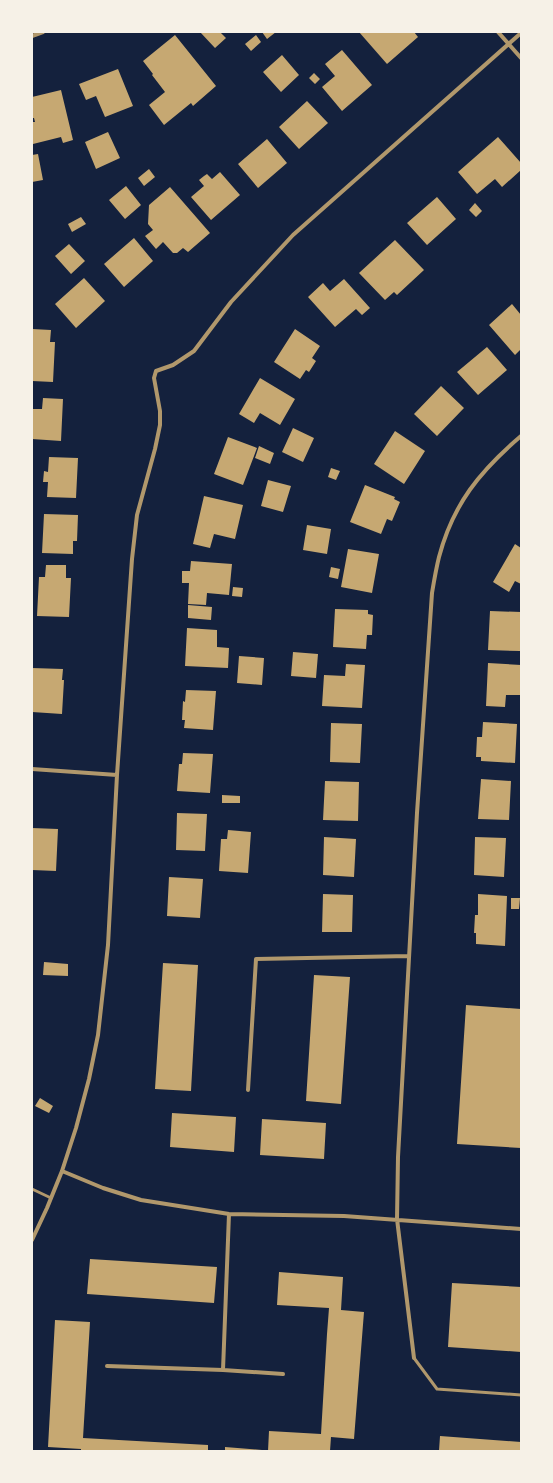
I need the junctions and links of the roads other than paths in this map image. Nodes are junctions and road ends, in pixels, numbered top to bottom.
1 (43, 32) edge
2 (498, 32) edge
3 (521, 34) edge
4 (32, 36) edge
5 (509, 44) junction
6 (521, 58) edge
7 (521, 436) edge
8 (32, 769) edge
9 (117, 775) junction
10 (409, 956) junction
11 (248, 1090) dead end
12 (62, 1171) junction
13 (32, 1189) edge
14 (51, 1198) junction
15 (230, 1214) junction
16 (397, 1219) junction
17 (521, 1229) edge
18 (32, 1240) edge
19 (414, 1358) joint
20 (107, 1366) dead end
21 (223, 1370) junction
22 (283, 1374) dead end
23 (521, 1395) edge

1 - 4 street
2 - 5 street
3 - 5 street
5 - 6 street
5 - 9 street
7 - 10 street
8 - 9 street
9 - 12 street
10 - 11 street
10 - 16 street
12 - 14 street
12 - 15 street
13 - 14 lane
14 - 18 street
15 - 16 street
15 - 21 street
16 - 17 street
16 - 19 street
19 - 23 lane
20 - 21 street
21 - 22 street

